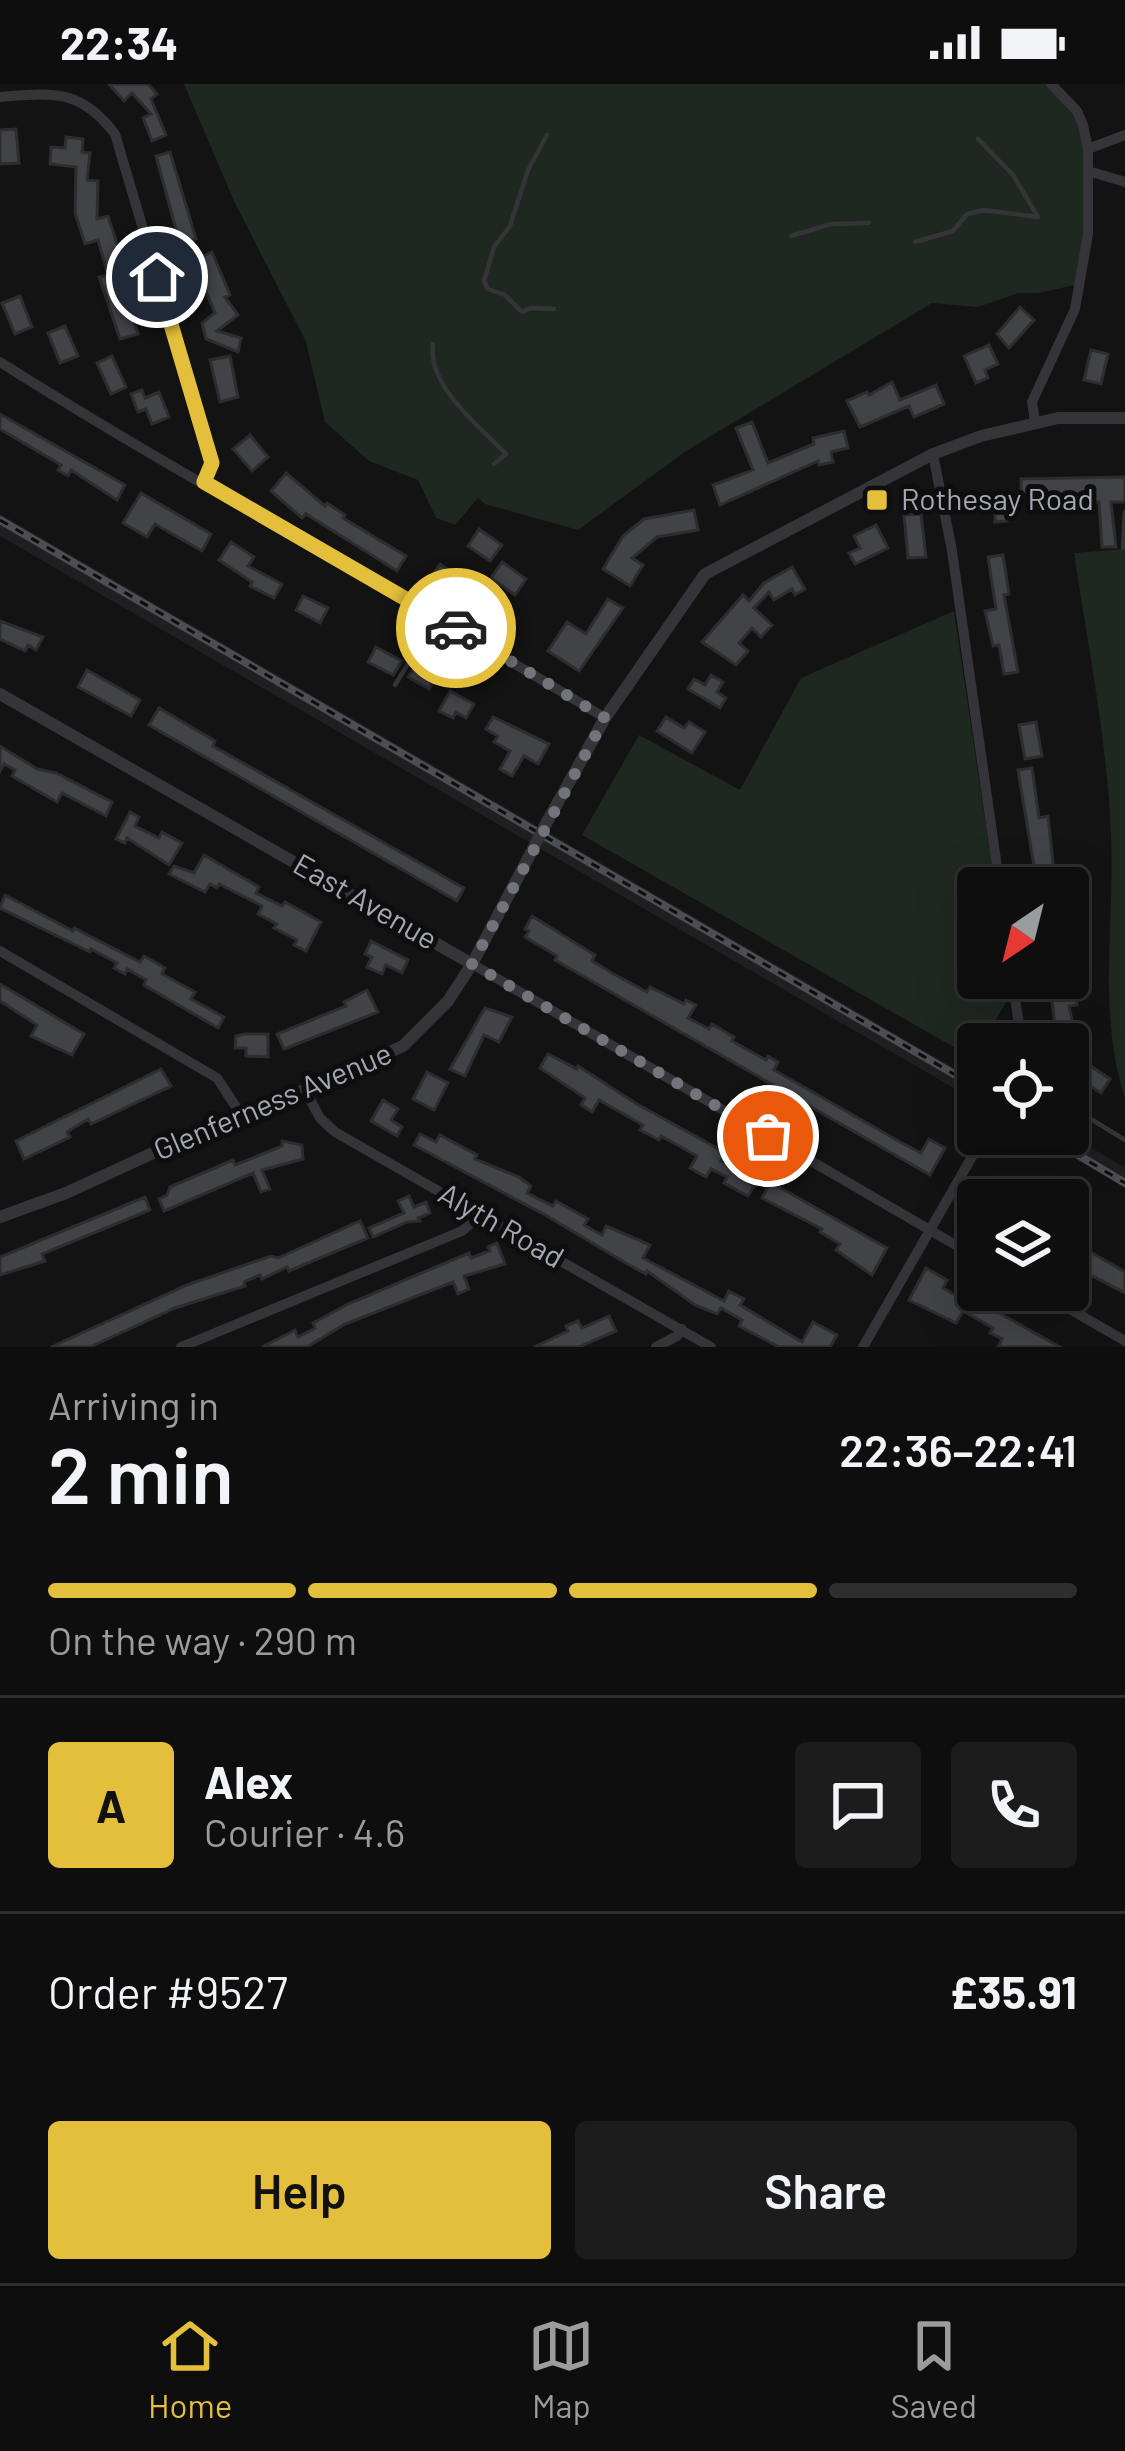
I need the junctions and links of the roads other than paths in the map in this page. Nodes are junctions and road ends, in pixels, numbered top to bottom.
1 (1051, 84) edge
2 (0, 97) edge
3 (547, 135) dead end
4 (1125, 135) edge
5 (979, 139) dead end
6 (1088, 149) junction
7 (1088, 171) junction
8 (1125, 182) edge
9 (869, 223) dead end
10 (791, 236) dead end
11 (915, 242) dead end
12 (554, 309) dead end
13 (433, 344) dead end
14 (0, 362) edge
15 (1125, 418) edge
16 (1035, 422) junction
17 (933, 454) junction
18 (494, 464) dead end
19 (204, 482) junction
20 (1125, 512) edge
21 (1123, 548) edge
22 (437, 617) junction
23 (395, 685) dead end
24 (0, 694) edge
25 (605, 718) junction
26 (997, 867) edge
27 (0, 951) edge
28 (472, 964) junction
29 (305, 1090) junction
30 (240, 1113) junction
31 (1089, 1118) edge
32 (1125, 1140) edge
33 (973, 1155) edge
34 (481, 1214) junction
35 (0, 1217) edge
36 (929, 1232) junction
37 (957, 1247) edge
38 (1073, 1311) edge
39 (682, 1329) junction
40 (1125, 1341) edge
41 (181, 1347) edge
42 (656, 1347) edge
43 (711, 1347) edge
44 (863, 1347) edge

1 - 6 street
2 - 19 street
3 - 12 lane
4 - 6 street
5 - 11 lane
6 - 7 street
7 - 8 street
7 - 16 street
9 - 10 lane
13 - 18 lane
14 - 19 street
15 - 16 street, Glenferness Avenue
16 - 17 street, Glenferness Avenue
17 - 25 street, Glenferness Avenue
17 - 26 street
19 - 22 street
20 - 21 lane
22 - 23 lane
22 - 25 street
24 - 28 street, East Avenue
25 - 28 street, Glenferness Avenue, bridge
27 - 30 street
28 - 29 street, Glenferness Avenue
28 - 36 street, East Avenue
29 - 30 street, Glenferness Avenue
29 - 34 street, Alyth Road
30 - 35 street, Glenferness Avenue
31 - 32 lane
33 - 36 street
34 - 39 street, Alyth Road
34 - 41 street
36 - 37 street, East Avenue
36 - 44 street
38 - 40 street
39 - 42 street
39 - 43 street, Alyth Road

